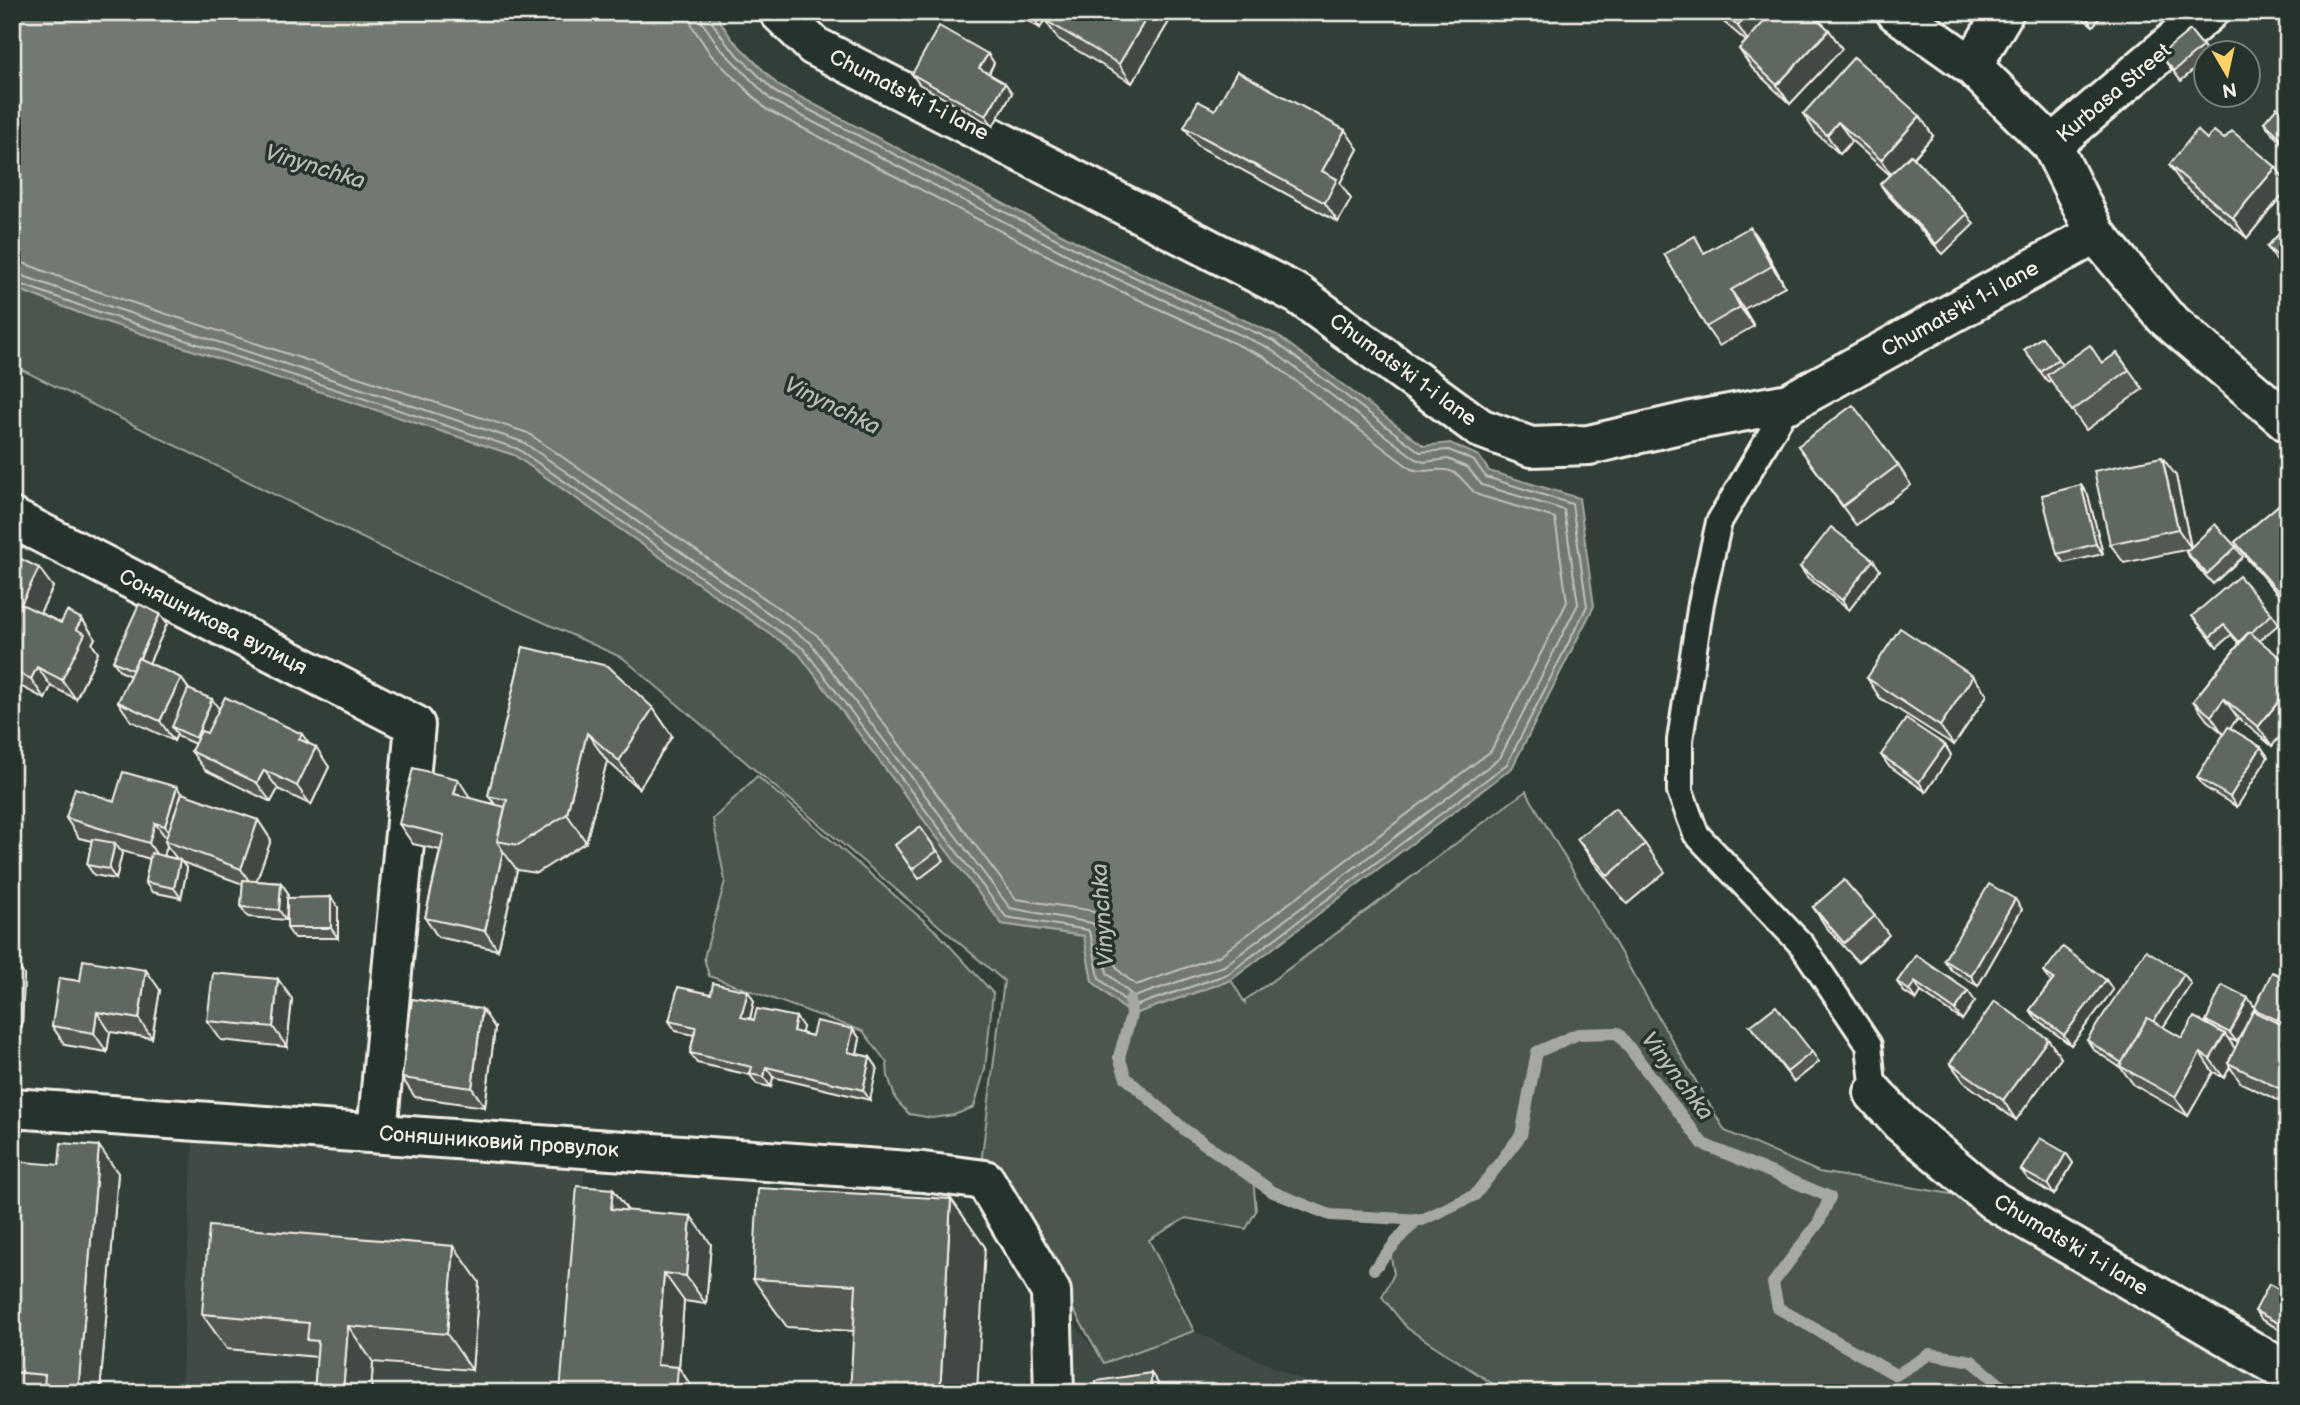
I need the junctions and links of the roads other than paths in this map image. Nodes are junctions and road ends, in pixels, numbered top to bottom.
1 (779, 12) edge
2 (1896, 12) edge
3 (2004, 12) edge
4 (2208, 12) edge
5 (1972, 66) junction
6 (2052, 145) junction
7 (2096, 234) junction
8 (1789, 403) junction
9 (2288, 422) edge
10 (12, 518) edge
11 (1874, 1093) joint
12 (12, 1108) edge
13 (377, 1133) junction
14 (2288, 1371) edge
15 (1054, 1393) edge

1 - 8 street, Chumats'ki 1-i lane
2 - 5 street
3 - 5 street
4 - 6 street, Kurbasa Street
5 - 6 street
6 - 7 street
7 - 8 street, Chumats'ki 1-i lane
7 - 9 street
8 - 11 lane
10 - 13 street, Соняшникова вулиця
11 - 14 street, Chumats'ki 1-i lane
12 - 13 street, Соняшниковий провулок
13 - 15 street, Соняшниковий провулок

